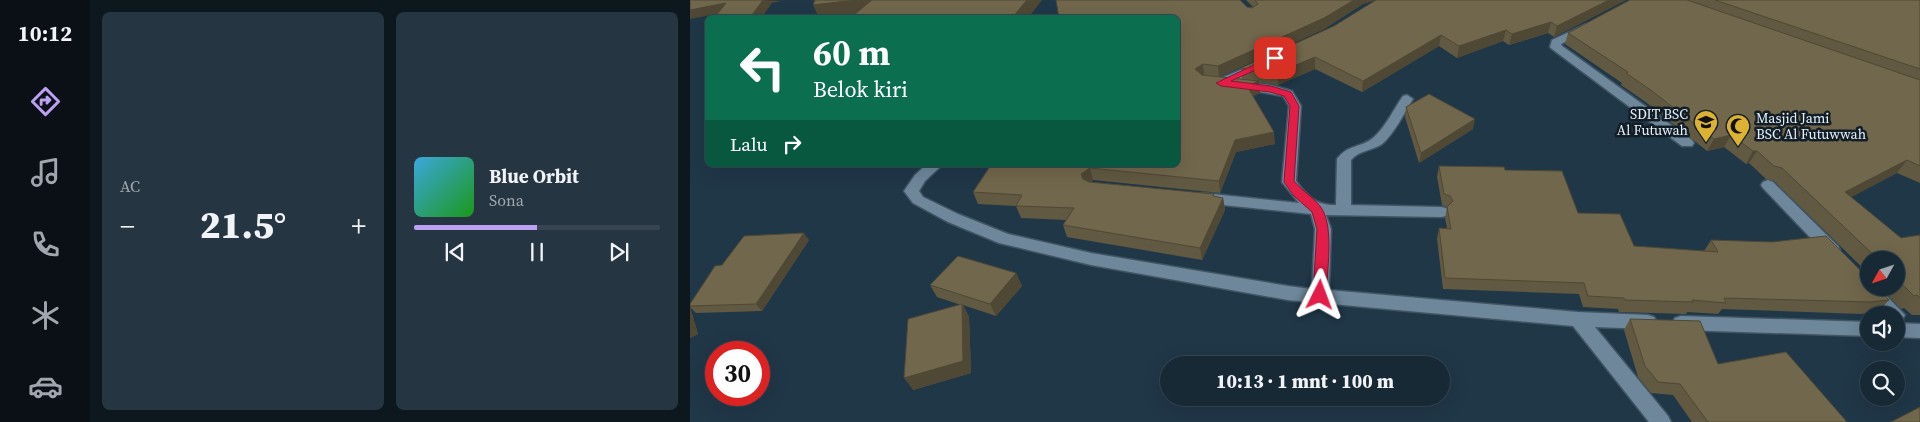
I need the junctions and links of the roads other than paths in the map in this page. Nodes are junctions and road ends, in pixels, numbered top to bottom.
1 (1595, 22) edge
2 (1266, 62) edge
3 (1204, 81) edge
4 (1221, 83) junction
5 (1407, 99) dead end
6 (1687, 143) dead end
7 (933, 167) edge
8 (1768, 185) dead end
9 (1190, 197) edge
10 (1317, 210) junction
11 (1342, 211) junction
12 (1441, 212) dead end
13 (1842, 260) edge
14 (1320, 295) junction
15 (1877, 296) edge
16 (1887, 306) edge
17 (1578, 319) junction
18 (1860, 329) edge
19 (1661, 422) edge

1 - 6 street
2 - 4 street
3 - 4 street
4 - 10 street
5 - 11 street
7 - 14 street
8 - 13 street
9 - 10 street
10 - 11 street
10 - 14 street
11 - 12 street
14 - 17 street
15 - 16 street
17 - 18 street
17 - 19 street

